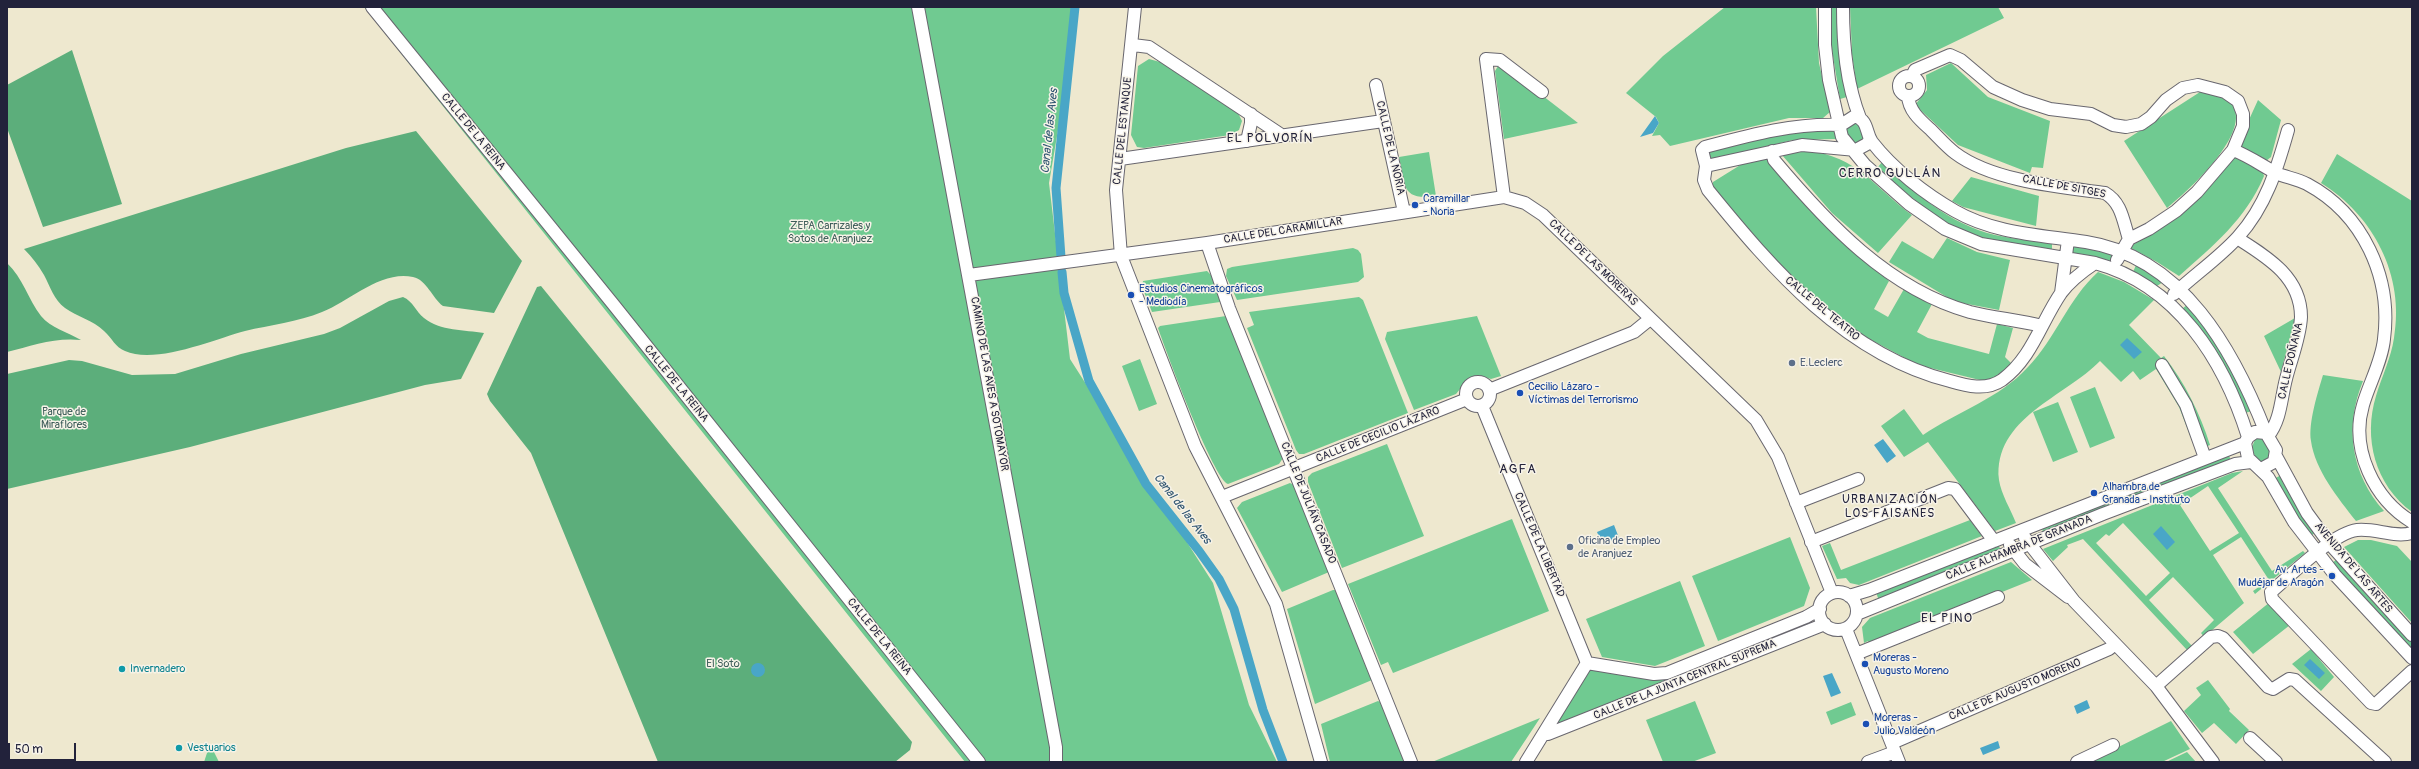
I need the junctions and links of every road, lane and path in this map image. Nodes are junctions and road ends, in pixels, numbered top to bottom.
1 (372, 7) edge
2 (918, 7) edge
3 (1136, 7) edge
4 (1825, 7) edge
5 (1843, 7) edge
6 (1133, 45) junction
7 (1376, 85) dead end
8 (1542, 92) dead end
9 (1251, 114) junction
10 (1860, 118) junction
11 (1383, 121) junction
12 (1841, 126) junction
13 (2288, 130) dead end
14 (1283, 136) junction
15 (1870, 139) junction
16 (1247, 141) junction
17 (1850, 148) junction
18 (2233, 150) junction
19 (1772, 151) junction
20 (1120, 159) junction
21 (1706, 166) junction
22 (2276, 173) junction
23 (1504, 197) junction
24 (1404, 212) junction
25 (2237, 238) junction
26 (2129, 239) junction
27 (2068, 240) junction
28 (1207, 243) junction
29 (2120, 252) junction
30 (1121, 256) junction
31 (2065, 259) junction
32 (2095, 263) junction
33 (2113, 268) junction
34 (969, 275) junction
35 (2179, 290) junction
36 (2061, 293) junction
37 (2167, 301) junction
38 (1650, 319) junction
39 (2042, 326) junction
40 (2162, 365) dead end
41 (1489, 390) junction
42 (1467, 399) junction
43 (1482, 406) junction
44 (2267, 435) junction
45 (2247, 440) junction
46 (2276, 456) junction
47 (2205, 458) junction
48 (2256, 465) junction
49 (1295, 468) junction
50 (1858, 479) dead end
51 (1222, 498) junction
52 (1796, 503) junction
53 (2409, 520) edge
54 (2022, 531) junction
55 (2412, 533) edge
56 (2398, 535) junction
57 (2007, 536) junction
58 (1994, 541) junction
59 (1811, 542) junction
60 (2329, 543) junction
61 (2028, 544) junction
62 (2013, 551) junction
63 (2318, 553) junction
64 (1832, 593) junction
65 (1849, 596) junction
66 (1998, 597) dead end
67 (2074, 601) junction
68 (1820, 609) junction
69 (1857, 614) junction
70 (1825, 624) junction
71 (1846, 628) junction
72 (2412, 635) edge
73 (2115, 644) junction
74 (1856, 654) junction
75 (2412, 658) edge
76 (1587, 663) junction
77 (2412, 671) edge
78 (2156, 686) junction
79 (1545, 732) junction
80 (2250, 738) dead end
81 (2113, 745) dead end
82 (1895, 752) edge
83 (979, 762) edge
84 (1056, 762) edge
85 (1321, 762) edge
86 (1411, 762) edge
87 (1526, 762) edge
88 (1868, 762) edge
89 (2077, 762) edge
90 (2213, 762) edge
91 (2276, 762) edge
92 (2385, 762) edge

1 - 83 street, CALLE DE LA REINA
2 - 34 street, CAMINO DE LAS AVES A SOTOMAYOR
3 - 6 street, CALLE DEL ESTANQUE
4 - 12 street
5 - 10 street
6 - 9 street
6 - 20 street, CALLE DEL ESTANQUE
7 - 11 street, CALLE DE LA NORIA
8 - 23 street
9 - 14 street
9 - 16 street
10 - 12 street
10 - 15 street
11 - 14 street
11 - 24 street, CALLE DE LA NORIA
12 - 17 street
12 - 21 street
13 - 22 street
14 - 16 street
15 - 17 street
15 - 27 street
16 - 20 street
17 - 19 street
17 - 31 street
18 - 22 street
18 - 26 street
18 - 26 street, CALLE DE SITGES
19 - 21 street
19 - 39 street
20 - 30 street, CALLE DEL ESTANQUE
21 - 39 street, CALLE DEL TEATRO
22 - 25 street
22 - 53 street
23 - 24 street, CALLE DEL CARAMILLAR
23 - 38 street, CALLE DE LAS MORERAS
24 - 28 street, CALLE DEL CARAMILLAR
25 - 35 street
25 - 44 street, CALLE DOÑANA
26 - 29 street
27 - 29 street
27 - 31 street
28 - 30 street, CALLE DEL CARAMILLAR
28 - 49 street, CALLE DE JULIÁN CASADO
29 - 33 street
29 - 35 street
30 - 34 street, CALLE DEL CARAMILLAR
30 - 51 street, CALLE DEL ESTANQUE
31 - 32 street
31 - 36 street, CALLE DEL TEATRO
32 - 33 street
32 - 36 street, CALLE DEL TEATRO
33 - 37 street
34 - 84 street, CAMINO DE LAS AVES A SOTOMAYOR
35 - 37 street
35 - 44 street
36 - 39 street, CALLE DEL TEATRO
37 - 45 street
38 - 41 street
38 - 52 street, CALLE DE LAS MORERAS
40 - 47 street
41 - 42 street
41 - 43 street
42 - 43 street
42 - 49 street, CALLE DE CECILIO LÁZARO
43 - 76 street, CALLE DE LA LIBERTAD
44 - 45 street
44 - 46 street
45 - 47 street, CALLE ALHAMBRA DE GRANADA
45 - 48 street
46 - 48 street
46 - 60 street, AVENIDA DE LAS ARTES
47 - 54 street, CALLE ALHAMBRA DE GRANADA
48 - 61 street, CALLE ALHAMBRA DE GRANADA
48 - 63 street, AVENIDA DE LAS ARTES
49 - 51 street, CALLE DE CECILIO LÁZARO
49 - 86 street, CALLE DE JULIÁN CASADO
50 - 52 street
51 - 85 street, CALLE DEL ESTANQUE
52 - 59 street, CALLE DE LAS MORERAS
53 - 56 street
54 - 57 street, CALLE ALHAMBRA DE GRANADA
54 - 61 street
55 - 56 street
56 - 60 street
57 - 58 street, CALLE ALHAMBRA DE GRANADA
57 - 62 street
58 - 59 street
58 - 65 street, CALLE ALHAMBRA DE GRANADA
59 - 64 street, CALLE DE LAS MORERAS
60 - 63 street
60 - 72 street, AVENIDA DE LAS ARTES
61 - 62 street, CALLE ALHAMBRA DE GRANADA
61 - 67 street
62 - 67 street
62 - 69 street, CALLE ALHAMBRA DE GRANADA
63 - 75 street, AVENIDA DE LAS ARTES
63 - 77 street
64 - 65 street
64 - 68 street
65 - 69 street
66 - 74 street
67 - 73 street
68 - 70 street
68 - 76 street, CALLE DE LA JUNTA CENTRAL SUPREMA
69 - 71 street
70 - 71 street
70 - 79 street, CALLE DE LA JUNTA CENTRAL SUPREMA
71 - 74 street
73 - 78 street
73 - 82 street, CALLE DE AUGUSTO MORENO
74 - 82 street
76 - 79 street
78 - 90 street
78 - 92 street
79 - 87 street
80 - 91 street
81 - 89 street
82 - 88 street, CALLE DE AUGUSTO MORENO

